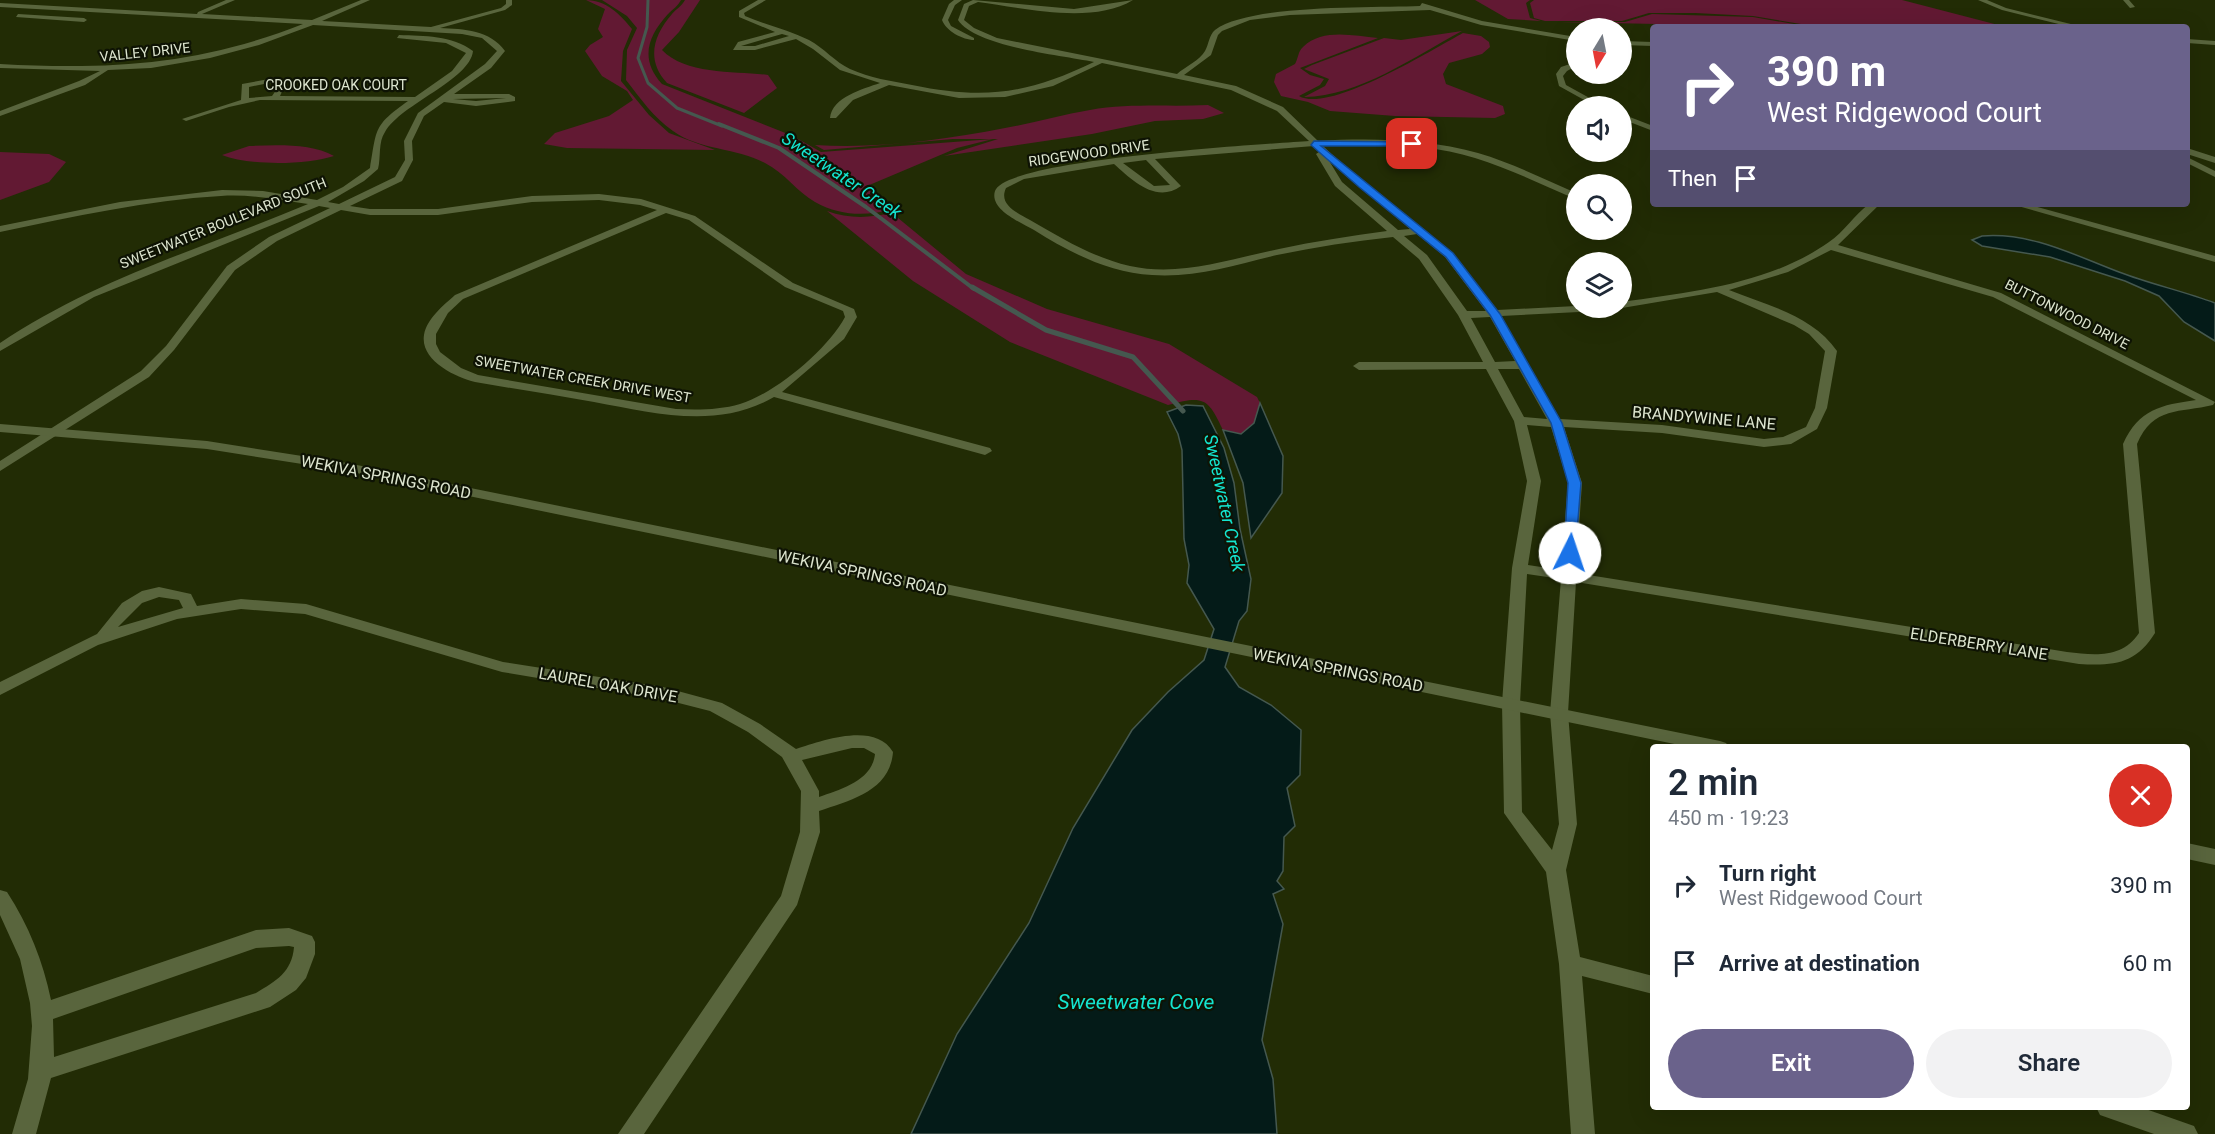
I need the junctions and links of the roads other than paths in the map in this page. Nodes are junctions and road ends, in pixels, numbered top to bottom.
1 (232, 0) edge
2 (367, 0) edge
3 (509, 0) edge
4 (764, 0) edge
5 (959, 0) edge
6 (978, 0) edge
7 (1130, 0) edge
8 (1412, 0) edge
9 (1981, 0) edge
10 (2126, 0) edge
11 (92, 3) dead end
12 (0, 5) edge
13 (2132, 7) dead end
14 (1429, 8) junction
15 (75, 9) junction
16 (194, 15) junction
17 (10, 16) dead end
18 (48, 18) junction
19 (92, 20) dead end
20 (136, 22) dead end
21 (311, 22) junction
22 (169, 24) junction
23 (2067, 24) edge
24 (229, 28) dead end
25 (430, 29) junction
26 (265, 30) dead end
27 (289, 31) junction
28 (781, 32) junction
29 (312, 33) dead end
30 (384, 36) dead end
31 (796, 37) junction
32 (408, 38) junction
33 (1566, 38) edge
34 (995, 40) junction
35 (2190, 41) edge
36 (982, 43) junction
37 (1632, 43) edge
38 (2215, 43) edge
39 (1650, 44) edge
40 (1101, 61) junction
41 (0, 66) edge
42 (1093, 66) junction
43 (1566, 68) edge
44 (108, 69) junction
45 (1179, 76) junction
46 (889, 83) junction
47 (1582, 96) edge
48 (275, 97) junction
49 (416, 99) junction
50 (441, 99) junction
51 (245, 101) junction
52 (0, 114) edge
53 (833, 116) dead end
54 (186, 119) dead end
55 (1632, 120) edge
56 (1650, 128) edge
57 (1314, 144) junction
58 (2190, 152) edge
59 (1149, 158) junction
60 (2215, 160) edge
61 (1117, 162) junction
62 (2190, 162) edge
63 (2215, 174) edge
64 (1566, 192) edge
65 (318, 204) junction
66 (1872, 207) edge
67 (2027, 207) edge
68 (344, 208) junction
69 (668, 209) junction
70 (0, 229) edge
71 (1418, 231) junction
72 (1393, 234) junction
73 (1830, 246) junction
74 (2215, 259) edge
75 (1718, 289) junction
76 (1632, 303) edge
77 (1566, 310) edge
78 (1494, 314) junction
79 (1464, 315) junction
80 (0, 348) edge
81 (1524, 365) junction
82 (1359, 366) dead end
83 (1491, 366) junction
84 (772, 393) junction
85 (2212, 404) edge
86 (1520, 421) junction
87 (1556, 423) junction
88 (0, 428) edge
89 (57, 431) junction
90 (985, 451) dead end
91 (0, 467) edge
92 (1520, 568) junction
93 (1569, 577) junction
94 (192, 612) junction
95 (103, 637) junction
96 (0, 689) edge
97 (1511, 703) junction
98 (1560, 713) junction
99 (1706, 744) edge
100 (792, 757) junction
101 (810, 807) junction
102 (2190, 852) edge
103 (2215, 857) edge
104 (1556, 870) junction
105 (0, 898) edge
106 (1570, 964) junction
107 (1650, 984) edge
108 (42, 1013) junction
109 (41, 1071) junction
110 (2117, 1110) edge
111 (24, 1134) edge
112 (630, 1134) edge
113 (1583, 1134) edge
114 (2186, 1134) edge

1 - 16 street
2 - 21 street, VALLEY DRIVE
3 - 25 street
4 - 28 street
5 - 36 street
6 - 7 street
6 - 34 street
8 - 14 street
9 - 23 street
10 - 13 street
11 - 15 street
12 - 15 street, SWEETWATER BOULEVARD SOUTH
14 - 33 street
14 - 45 street
15 - 16 street, SWEETWATER BOULEVARD SOUTH
15 - 18 street
16 - 21 street, SWEETWATER BOULEVARD SOUTH
16 - 22 street
17 - 18 street
18 - 19 street
20 - 22 street
21 - 25 street, SWEETWATER BOULEVARD SOUTH
21 - 27 street, VALLEY DRIVE
22 - 24 street
25 - 32 street
25 - 50 street, SWEETWATER BOULEVARD SOUTH
26 - 27 street
27 - 29 street
27 - 44 street, VALLEY DRIVE
28 - 31 street
28 - 31 street
30 - 32 street, SWEETWATER BOULEVARD SOUTH
31 - 46 street
32 - 49 street, SWEETWATER BOULEVARD SOUTH
34 - 36 street
34 - 40 street
35 - 38 street
36 - 42 street
37 - 39 street
40 - 42 street
40 - 45 street
41 - 44 street, VALLEY DRIVE
42 - 45 street
42 - 46 street
43 - 47 street
44 - 52 street
45 - 57 street
46 - 53 street
48 - 49 street, CROOKED OAK COURT
48 - 51 street, CROOKED OAK COURT
48 - 51 street
49 - 50 street, CROOKED OAK COURT
49 - 65 street, SWEETWATER BOULEVARD SOUTH
50 - 50 street
50 - 68 street, SWEETWATER BOULEVARD SOUTH
51 - 54 street, CROOKED OAK COURT
55 - 56 street
57 - 59 street, RIDGEWOOD DRIVE
57 - 64 street, RIDGEWOOD DRIVE
57 - 71 street
57 - 72 street
58 - 60 street
59 - 61 street, RIDGEWOOD DRIVE
59 - 61 street
61 - 72 street, RIDGEWOOD DRIVE
62 - 63 street
65 - 68 street, SWEETWATER CREEK DRIVE WEST
65 - 70 street, SWEETWATER CREEK DRIVE WEST
65 - 80 street, SWEETWATER BOULEVARD SOUTH
66 - 73 street
67 - 74 street
68 - 69 street, SWEETWATER CREEK DRIVE WEST
68 - 89 street, SWEETWATER BOULEVARD SOUTH
69 - 84 street, SWEETWATER CREEK DRIVE WEST
69 - 84 street, SWEETWATER CREEK DRIVE WEST
71 - 72 street, RIDGEWOOD DRIVE
71 - 78 street
72 - 79 street
73 - 75 street
73 - 85 street, BUTTONWOOD DRIVE
75 - 76 street
75 - 87 street, BRANDYWINE LANE
77 - 78 street
78 - 79 street
78 - 81 street
79 - 83 street
81 - 83 street
81 - 87 street
82 - 83 street
83 - 86 street
84 - 90 street
85 - 93 street, ELDERBERRY LANE
86 - 87 street, BRANDYWINE LANE
86 - 92 street
87 - 93 street
88 - 89 street, WEKIVA SPRINGS ROAD
89 - 91 street, SWEETWATER BOULEVARD SOUTH
89 - 97 street, WEKIVA SPRINGS ROAD
92 - 93 street, ELDERBERRY LANE
92 - 97 street
93 - 98 street
94 - 95 street, LAUREL OAK DRIVE
94 - 95 street
94 - 100 street, LAUREL OAK DRIVE
95 - 96 street, LAUREL OAK DRIVE
97 - 98 street, WEKIVA SPRINGS ROAD
97 - 104 street
98 - 99 street, WEKIVA SPRINGS ROAD
98 - 104 street
100 - 101 street, LAUREL OAK DRIVE
100 - 101 street
101 - 112 street, LAUREL OAK DRIVE
102 - 103 street
104 - 106 street
105 - 108 street
106 - 107 street
106 - 113 street
108 - 109 street
108 - 109 street
109 - 111 street
110 - 114 street

